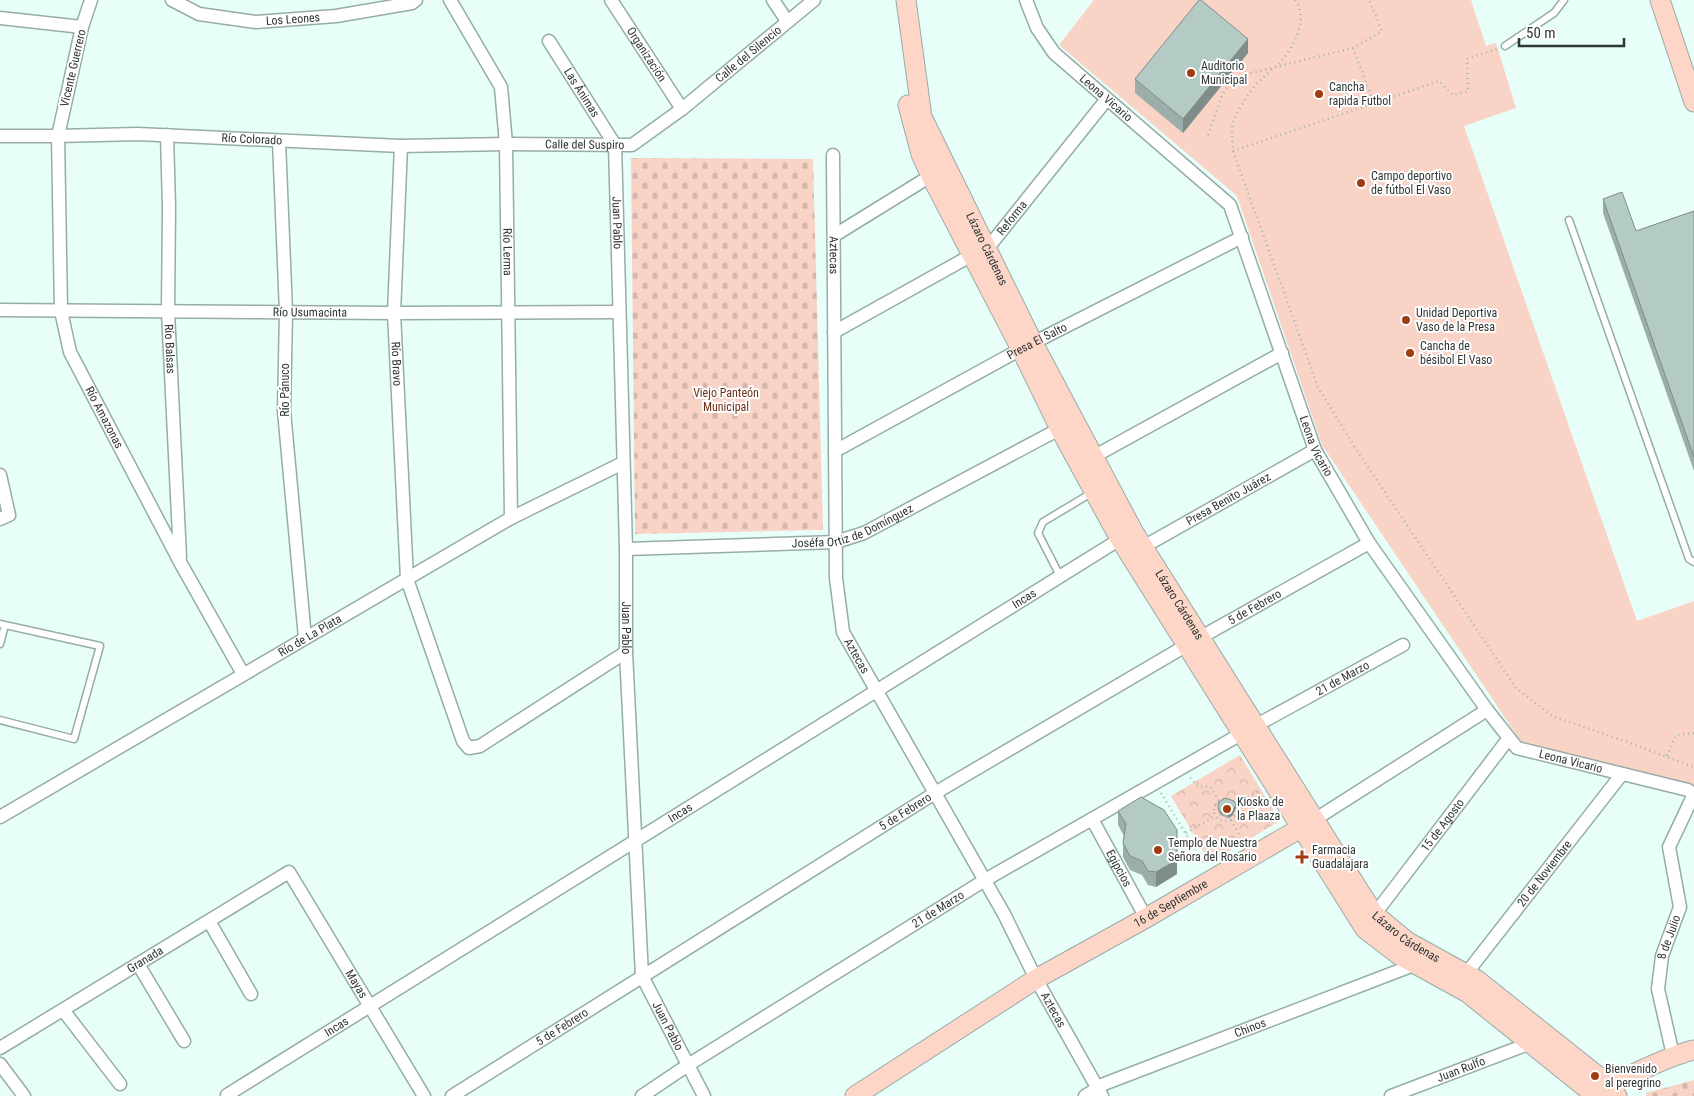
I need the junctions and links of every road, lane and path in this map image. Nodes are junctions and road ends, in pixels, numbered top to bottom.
1 (91, 0) edge
2 (172, 0) edge
3 (416, 0) edge
4 (450, 0) edge
5 (611, 0) edge
6 (773, 0) edge
7 (814, 0) edge
8 (894, 0) edge
9 (906, 0) edge
10 (1026, 0) edge
11 (1295, 0) edge
12 (1369, 0) edge
13 (1564, 0) edge
14 (1660, 0) edge
15 (1671, 0) edge
16 (0, 18) edge
17 (787, 21) junction
18 (82, 27) junction
19 (550, 41) dead end
20 (1505, 46) joint
21 (1353, 48) junction
22 (1273, 68) junction
23 (1694, 68) edge
24 (1107, 99) junction
25 (1694, 102) edge
26 (1374, 103) junction
27 (682, 108) junction
28 (167, 135) junction
29 (1208, 135) dead end
30 (0, 136) edge
31 (58, 136) junction
32 (280, 141) junction
33 (506, 144) junction
34 (615, 145) junction
35 (401, 146) junction
36 (1233, 151) junction
37 (833, 155) dead end
38 (938, 172) junction
39 (1569, 220) dead end
40 (835, 235) junction
41 (1242, 237) junction
42 (979, 252) junction
43 (0, 310) edge
44 (61, 311) junction
45 (168, 312) junction
46 (286, 312) junction
47 (619, 312) junction
48 (394, 313) junction
49 (509, 314) junction
50 (834, 332) junction
51 (1027, 346) junction
52 (1282, 353) junction
53 (1067, 425) junction
54 (1315, 450) junction
55 (835, 451) junction
56 (1093, 457) junction
57 (624, 463) junction
58 (0, 475) edge
59 (1094, 492) junction
60 (4, 517) edge
61 (511, 518) junction
62 (836, 542) junction
63 (1131, 543) junction
64 (1369, 543) junction
65 (626, 549) junction
66 (180, 562) junction
67 (1694, 562) edge
68 (1060, 576) junction
69 (407, 580) junction
70 (3, 625) edge
71 (305, 638) junction
72 (1194, 642) junction
73 (0, 644) edge
74 (1402, 645) dead end
75 (626, 652) junction
76 (243, 674) junction
77 (877, 691) junction
78 (1487, 710) junction
79 (0, 720) edge
80 (1249, 730) junction
81 (1694, 733) edge
82 (1509, 738) junction
83 (1667, 756) junction
84 (1184, 766) junction
85 (1694, 767) edge
86 (1622, 774) junction
87 (1156, 783) junction
88 (935, 793) junction
89 (1694, 794) edge
90 (1219, 801) junction
91 (1215, 816) junction
92 (0, 817) edge
93 (1092, 820) junction
94 (1231, 820) junction
95 (1308, 824) junction
96 (1186, 833) junction
97 (1239, 834) dead end
98 (634, 842) junction
99 (290, 872) joint
100 (1223, 873) junction
101 (985, 880) junction
102 (1146, 918) junction
103 (209, 921) junction
104 (1369, 921) junction
105 (1424, 960) junction
106 (138, 964) junction
107 (642, 976) junction
108 (1036, 979) junction
109 (1461, 980) junction
110 (250, 994) dead end
111 (369, 1007) junction
112 (63, 1010) junction
113 (1538, 1039) junction
114 (184, 1041) dead end
115 (0, 1048) edge
116 (1694, 1050) edge
117 (1673, 1055) junction
118 (0, 1064) edge
119 (688, 1065) junction
120 (120, 1084) dead end
121 (1100, 1092) edge
122 (1603, 1092) edge
123 (227, 1095) dead end
124 (24, 1096) edge
125 (424, 1096) edge
126 (452, 1096) edge
127 (642, 1096) edge
128 (704, 1096) edge
129 (855, 1096) edge
130 (1084, 1096) edge
131 (1391, 1096) edge

1 - 18 street, Vicente Guerrero
2 - 3 street, Los Leones
4 - 33 street, Río Lerma
5 - 27 street, Organización
6 - 17 street
7 - 17 street, Calle del Silencio
8 - 38 street, Lázaro Cárdenas
9 - 38 street, Lázaro Cárdenas
10 - 24 street, Leona Vicario
11 - 22 path
12 - 21 path
13 - 20 lane
14 - 25 street
15 - 23 street
16 - 18 street
17 - 27 street, Calle del Silencio
18 - 31 street, Vicente Guerrero
19 - 34 street, Las Ánimas
20 - 26 path
21 - 22 path
21 - 26 path
22 - 29 path
22 - 36 path
24 - 41 street, Leona Vicario
24 - 42 street, Reforma
26 - 36 path
27 - 34 street, Calle del Suspiro
28 - 31 street, Río Colorado
28 - 32 street, Río Colorado
28 - 45 street, Río Balsas
30 - 31 street, Río Colorado
31 - 44 street, Río Amazonas
32 - 35 street, Río Colorado
32 - 46 street, Río Pánuco
33 - 34 street, Calle del Suspiro
33 - 35 street, Río Colorado
33 - 49 street, Río Lerma
34 - 47 street, Juan Pablo
35 - 48 street, Río Bravo
36 - 83 path
37 - 40 street, Aztecas
38 - 40 street
38 - 42 street, Lázaro Cárdenas
39 - 67 lane
40 - 50 street, Aztecas
41 - 51 street, Presa El Salto
41 - 52 street, Leona Vicario
42 - 50 street, Reforma
42 - 51 street, Lázaro Cárdenas
43 - 44 street, Río Usumacinta
44 - 45 street, Río Usumacinta
44 - 66 street, Río Amazonas
45 - 46 street, Río Usumacinta
45 - 66 street, Río Balsas
46 - 48 street, Río Usumacinta
46 - 71 street, Río Pánuco
47 - 49 street, Río Usumacinta
47 - 57 street, Juan Pablo
48 - 49 street, Río Usumacinta
48 - 69 street, Río Bravo
49 - 61 street, Río Lerma
50 - 55 street, Aztecas
51 - 53 street, Lázaro Cárdenas
51 - 55 street, Presa El Salto
52 - 54 street, Leona Vicario
52 - 56 street
53 - 56 street, Lázaro Cárdenas
53 - 59 street, Lázaro Cárdenas
53 - 62 street, Joséfa Ortiz de Domínguez
54 - 63 street, Presa Benito Juárez
54 - 64 street, Leona Vicario
55 - 62 street, Aztecas
56 - 63 street, Lázaro Cárdenas
57 - 61 street, Río de La Plata
57 - 65 street, Juan Pablo
58 - 60 street
59 - 63 street, Lázaro Cárdenas
59 - 68 lane
61 - 69 street, Río de La Plata
62 - 65 street, Joséfa Ortiz de Domínguez
62 - 77 street, Aztecas
63 - 68 street, Incas
63 - 72 street, Lázaro Cárdenas
64 - 72 street, 5 de Febrero
64 - 78 street, Leona Vicario
65 - 75 street, Juan Pablo
66 - 76 street, Río Amazonas
68 - 77 street, Incas
69 - 71 street, Río de La Plata
69 - 75 street, Río Bravo
70 - 73 lane
70 - 79 lane
71 - 76 street, Río de La Plata
72 - 80 street, Lázaro Cárdenas
72 - 88 street, 5 de Febrero
74 - 80 street, 21 de Marzo
75 - 98 street, Juan Pablo
76 - 92 street, Río de La Plata
77 - 88 street, Aztecas
77 - 98 street, Incas
78 - 82 street, Leona Vicario
78 - 95 street, 16 de Septiembre
80 - 84 street, 21 de Marzo
80 - 95 street, Lázaro Cárdenas
81 - 83 path
82 - 86 street, Leona Vicario
82 - 104 street, 15 de Agosto
83 - 85 path
84 - 87 street, 21 de Marzo
84 - 90 path
86 - 89 street, Leona Vicario
86 - 109 street, 20 de Noviembre
87 - 93 street, 21 de Marzo
87 - 96 path
88 - 101 street, Aztecas
88 - 107 street, 5 de Febrero
89 - 117 street, 8 de Julio
90 - 91 path
90 - 94 path
91 - 94 path
91 - 96 path
93 - 101 street, 21 de Marzo
93 - 102 street, Egipcios
94 - 97 path
95 - 100 street, 16 de Septiembre
95 - 104 street, Lázaro Cárdenas
96 - 100 path
98 - 107 street, Juan Pablo
98 - 111 street, Incas
99 - 103 street, Granada
99 - 111 street, Mayas
100 - 102 street, 16 de Septiembre
101 - 108 street, Aztecas
101 - 119 street, 21 de Marzo
102 - 108 street, 16 de Septiembre
103 - 106 street, Granada
103 - 110 street
104 - 105 street, Lázaro Cárdenas
105 - 109 street, Lázaro Cárdenas
105 - 121 street, Chinos
106 - 112 street, Granada
106 - 114 street
107 - 119 street, Juan Pablo
107 - 126 street, 5 de Febrero
108 - 121 street, Aztecas
108 - 129 street, 16 de Septiembre
109 - 113 street, Lázaro Cárdenas
111 - 123 street, Incas
111 - 125 street, Mayas
112 - 115 street, Granada
112 - 120 street
113 - 122 street, Lázaro Cárdenas
113 - 131 street, Juan Rulfo
116 - 117 street
117 - 122 street
118 - 124 street
119 - 127 street, 21 de Marzo
119 - 128 street, Juan Pablo
121 - 130 street, Chinos

